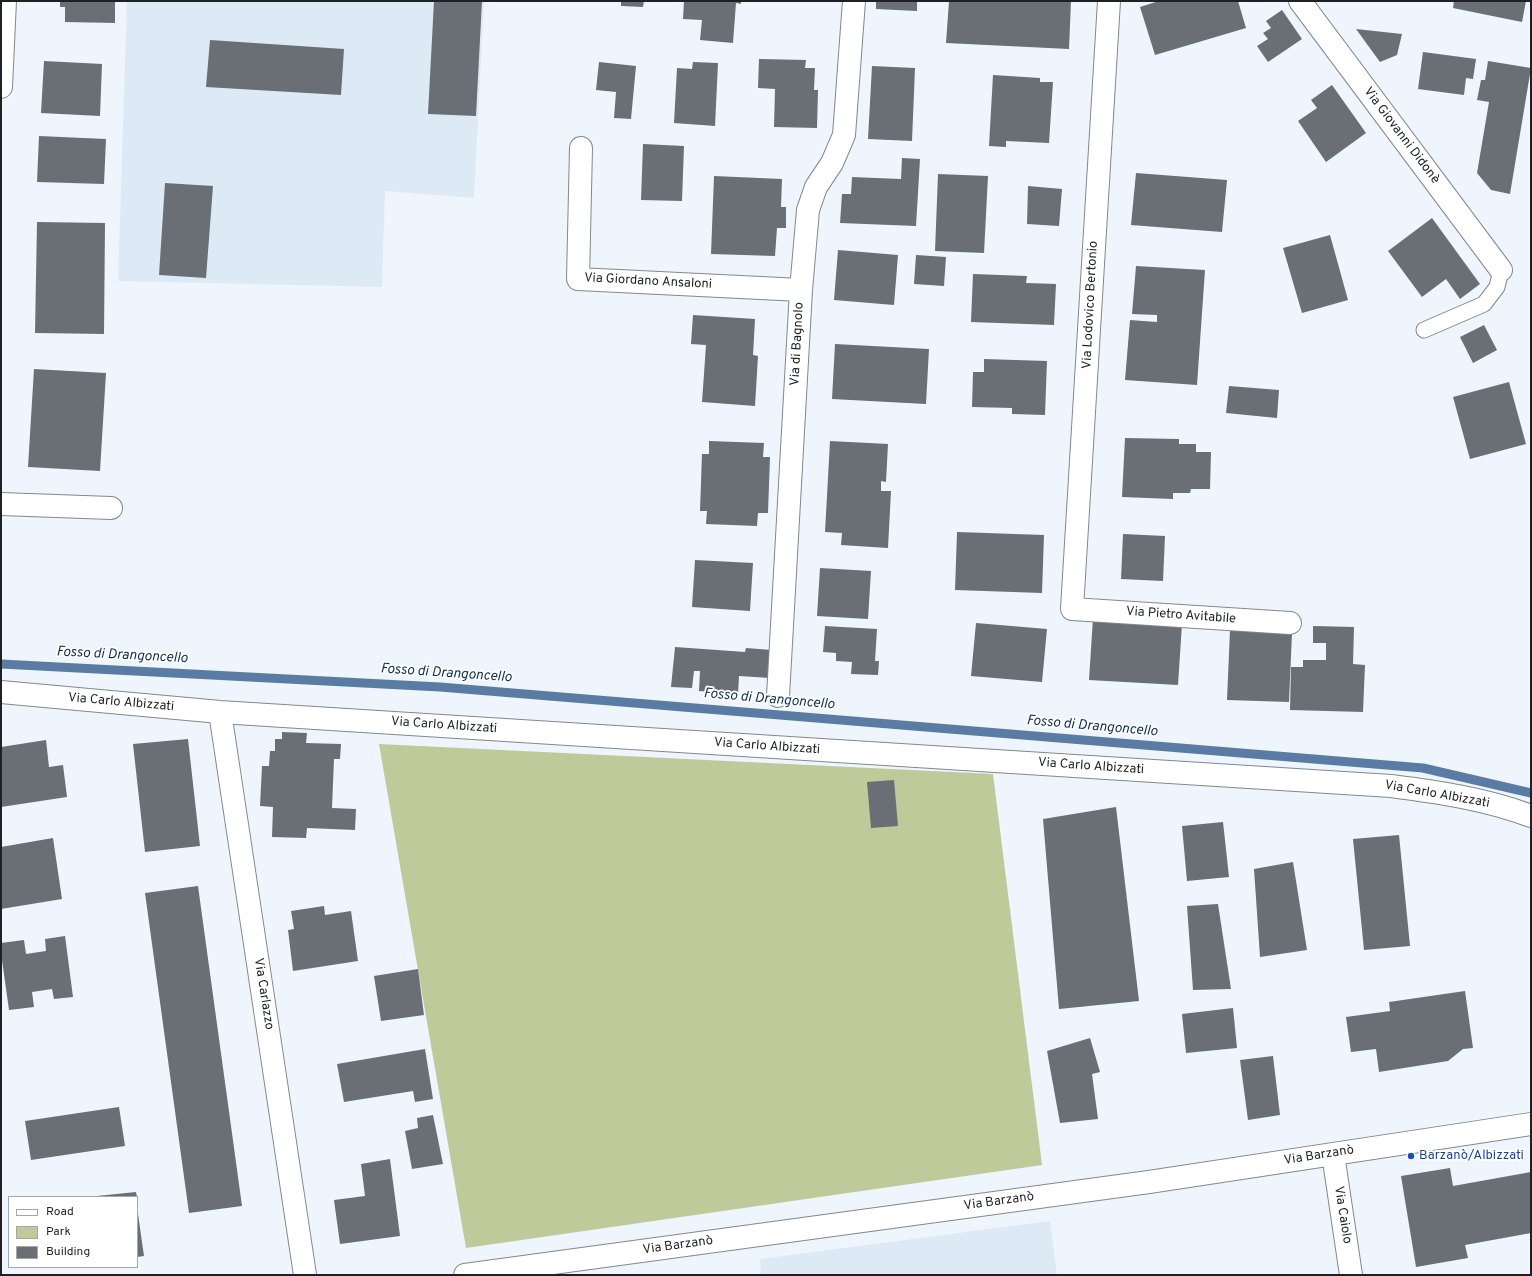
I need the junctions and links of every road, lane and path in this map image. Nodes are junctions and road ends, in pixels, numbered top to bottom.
1 (4, 1) edge
2 (854, 1) edge
3 (1109, 1) edge
4 (1300, 1) edge
5 (1, 87) edge
6 (581, 148) dead end
7 (1501, 270) joint
8 (801, 290) junction
9 (1424, 330) dead end
10 (1, 504) edge
11 (110, 508) dead end
12 (1072, 609) joint
13 (1290, 623) dead end
14 (1, 692) edge
15 (778, 696) dead end
16 (220, 712) junction
17 (1531, 816) edge
18 (1531, 1124) edge
19 (1333, 1154) junction
20 (305, 1275) edge
21 (465, 1275) edge
22 (1351, 1275) edge

1 - 5 street
2 - 8 street, Via di Bagnolo
3 - 12 street, Via Lodovico Bertonio
4 - 7 street, Via Giovanni Didonè
6 - 8 street, Via Giordano Ansaloni
7 - 9 lane
8 - 15 street, Via di Bagnolo
10 - 11 street
12 - 13 street, Via Pietro Avitabile
14 - 16 street, Via Carlo Albizzati
16 - 17 street, Via Carlo Albizzati
16 - 20 street, Via Carlazzo
18 - 19 street, Via Barzanò
19 - 21 street, Via Barzanò
19 - 22 street, Via Caiolo

